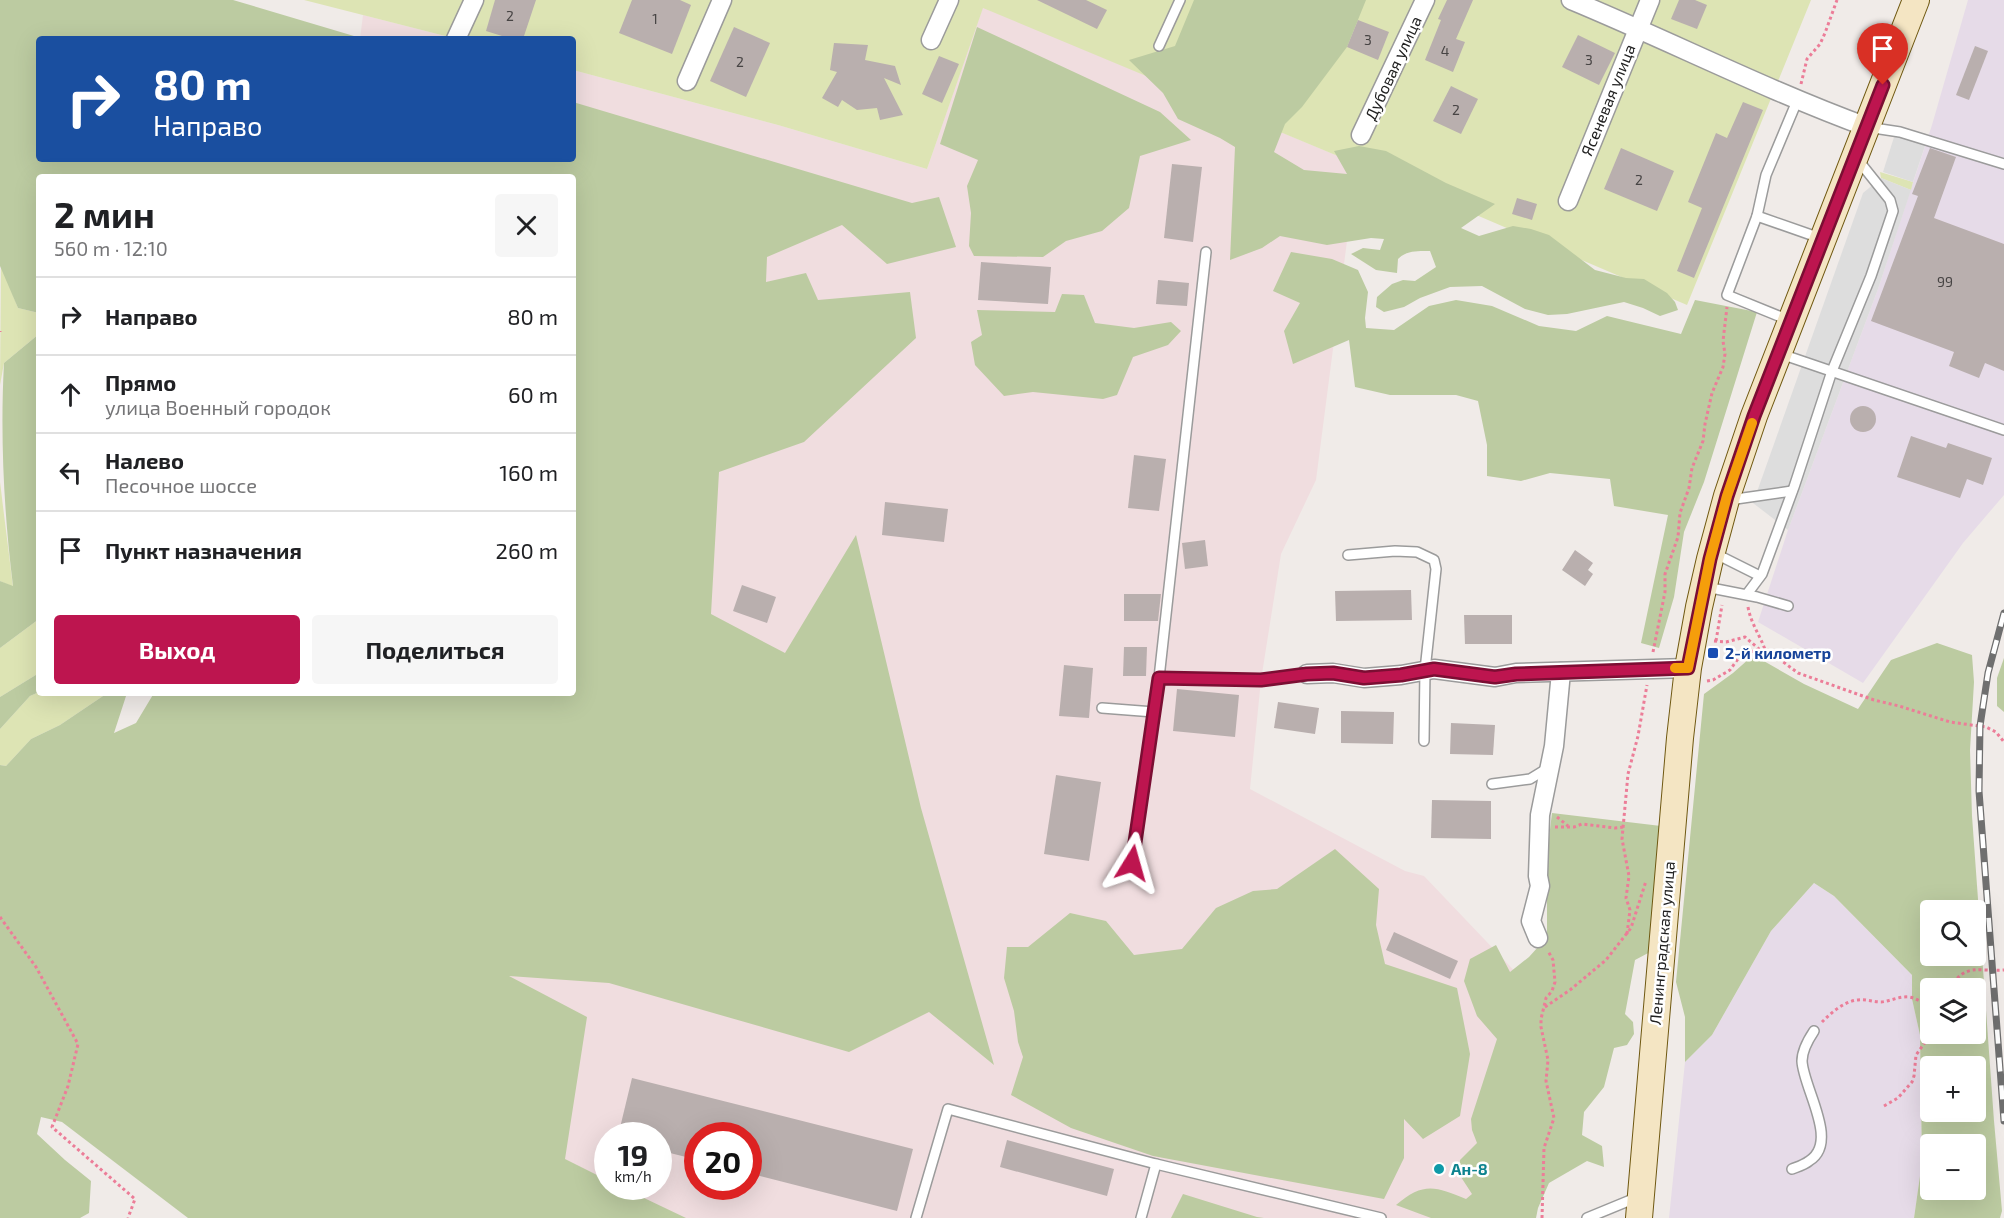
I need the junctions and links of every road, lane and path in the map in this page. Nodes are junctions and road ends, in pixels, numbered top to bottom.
1 (474, 0) edge
2 (722, 0) edge
3 (949, 0) edge
4 (1180, 0) edge
5 (1425, 0) edge
6 (1571, 0) edge
7 (1650, 0) edge
8 (1838, 0) edge
9 (1916, 0) edge
10 (1638, 28) junction
11 (457, 36) edge
12 (931, 40) dead end
13 (1159, 46) dead end
14 (687, 81) dead end
15 (1797, 101) junction
16 (1867, 127) junction
17 (1361, 135) dead end
18 (1855, 157) junction
19 (2004, 164) edge
20 (1568, 201) dead end
21 (1757, 216) junction
22 (1822, 238) junction
23 (1206, 252) dead end
24 (1730, 296) junction
25 (1791, 321) junction
26 (1778, 354) junction
27 (1832, 371) junction
28 (2004, 430) edge
29 (1792, 491) junction
30 (1726, 500) junction
31 (1712, 552) junction
32 (1348, 555) dead end
33 (1760, 576) junction
34 (1714, 588) junction
35 (1747, 594) junction
36 (1788, 606) dead end
37 (1710, 641) dead end
38 (1716, 641) junction
39 (1759, 649) junction
40 (1766, 652) junction
41 (1649, 669) junction
42 (1425, 670) junction
43 (1561, 672) junction
44 (1307, 674) joint
45 (1695, 675) junction
46 (1159, 678) junction
47 (1102, 708) dead end
48 (1154, 712) junction
49 (1424, 741) dead end
50 (2004, 742) edge
51 (1550, 767) junction
52 (1492, 784) dead end
53 (1624, 826) junction
54 (1539, 828) junction
55 (1132, 863) dead end
56 (1649, 874) dead end
57 (0, 916) edge
58 (1627, 934) junction
59 (1538, 938) joint
60 (2004, 970) edge
61 (1957, 978) edge
62 (1920, 1001) edge
63 (1543, 1007) junction
64 (1814, 1031) joint
65 (1924, 1044) edge
66 (1884, 1106) dead end
67 (1156, 1164) junction
68 (1792, 1169) dead end
69 (1640, 1207) edge
70 (128, 1218) edge
71 (916, 1218) edge
72 (1141, 1218) edge
73 (1382, 1218) edge
74 (1542, 1218) edge
75 (1587, 1218) edge

1 - 11 street
2 - 14 street
3 - 12 street
4 - 13 lane
5 - 17 street, Дубовая улица
6 - 10 street
7 - 10 street, Ясеневая улица
8 - 15 path
9 - 16 main road, Ленинградская улица
10 - 15 street
10 - 20 street, Ясеневая улица
15 - 16 street
15 - 21 lane
16 - 18 main road, Ленинградская улица
16 - 19 lane
18 - 22 main road, Ленинградская улица
18 - 27 lane
21 - 22 lane
21 - 24 lane
22 - 25 main road, Ленинградская улица
23 - 46 lane
24 - 25 lane
24 - 41 path
25 - 26 main road, Ленинградская улица
26 - 27 lane
26 - 30 main road, Ленинградская улица
27 - 28 lane
27 - 29 lane
29 - 30 lane
29 - 33 lane
30 - 31 main road, Ленинградская улица
31 - 33 lane
31 - 34 main road, Ленинградская улица
32 - 42 lane
33 - 35 lane
34 - 35 lane
34 - 38 path
34 - 45 main road, Ленинградская улица
35 - 36 lane
35 - 40 path
37 - 38 path
38 - 39 path
39 - 40 path
39 - 45 path
40 - 50 path
41 - 43 street
41 - 45 street
41 - 53 path
42 - 43 street
42 - 44 street
42 - 49 lane
43 - 51 street
44 - 46 lane
45 - 69 main road, Ленинградская улица
46 - 48 lane
47 - 48 lane
48 - 55 lane
51 - 52 lane
51 - 54 street
53 - 54 path
53 - 58 path
54 - 59 street
56 - 58 path
57 - 70 path
58 - 63 path
59 - 63 path
60 - 61 path
62 - 64 path
63 - 74 path
64 - 68 lane
65 - 66 path
67 - 71 lane
67 - 72 lane
67 - 73 lane
69 - 75 lane

